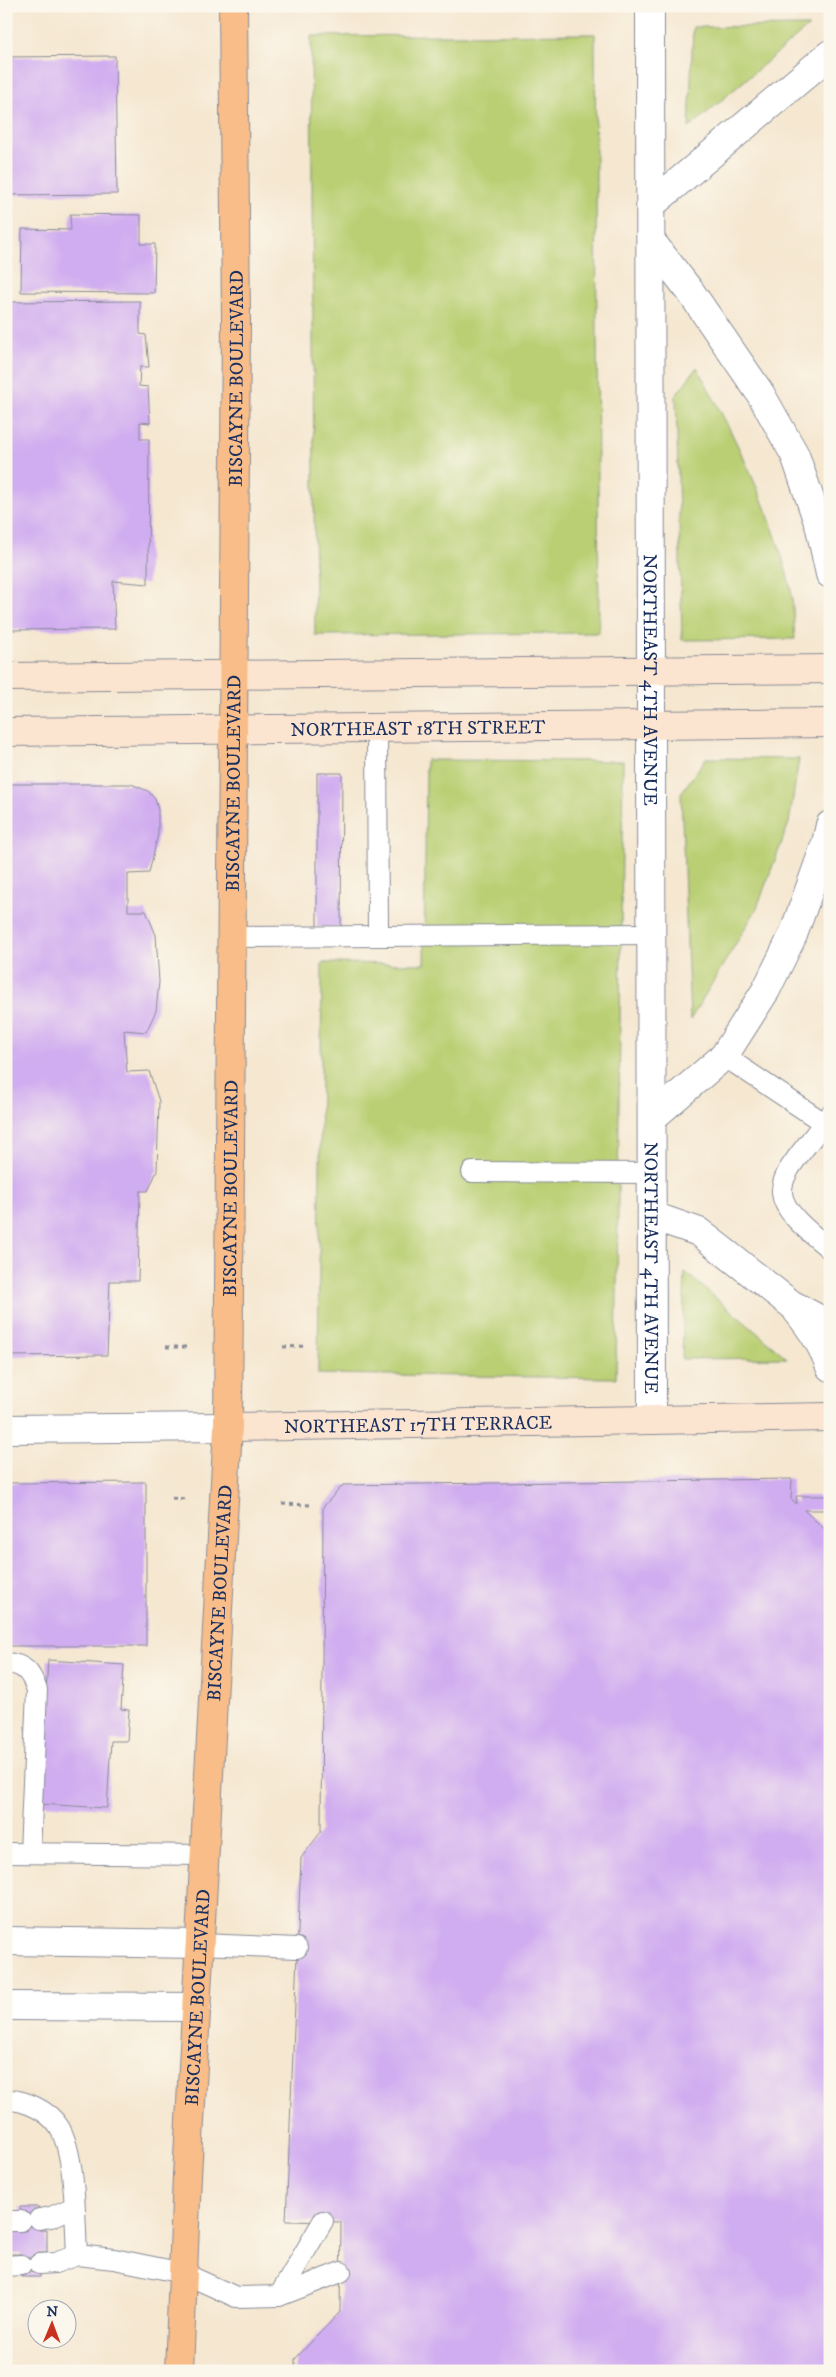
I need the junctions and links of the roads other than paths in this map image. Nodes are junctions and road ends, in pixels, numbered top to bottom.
1 (234, 6) edge
2 (650, 6) edge
3 (830, 54) edge
4 (651, 205) junction
5 (651, 242) junction
6 (823, 518) edge
7 (830, 574) edge
8 (830, 669) edge
9 (652, 671) junction
10 (233, 675) junction
11 (6, 677) edge
12 (830, 723) edge
13 (652, 725) junction
14 (378, 728) junction
15 (233, 730) junction
16 (6, 732) edge
17 (830, 825) edge
18 (652, 934) junction
19 (231, 936) junction
20 (378, 936) junction
21 (724, 1056) junction
22 (652, 1118) junction
23 (827, 1119) edge
24 (472, 1172) dead end
25 (652, 1173) junction
26 (653, 1216) junction
27 (830, 1249) edge
28 (791, 1304) junction
29 (830, 1325) edge
30 (830, 1367) edge
31 (830, 1417) edge
32 (652, 1420) junction
33 (228, 1427) junction
34 (6, 1430) edge
35 (6, 1663) edge
36 (6, 1853) edge
37 (30, 1853) junction
38 (205, 1855) junction
39 (6, 1941) edge
40 (200, 1944) junction
41 (297, 1948) dead end
42 (6, 2006) edge
43 (196, 2007) junction
44 (6, 2100) edge
45 (74, 2207) junction
46 (22, 2220) edge
47 (323, 2221) dead end
48 (77, 2255) junction
49 (22, 2265) edge
50 (341, 2272) dead end
51 (182, 2273) junction
52 (279, 2296) junction
53 (180, 2371) edge

1 - 10 main road, BISCAYNE BOULEVARD
2 - 4 street, NORTHEAST 4TH AVENUE
3 - 4 street
4 - 5 street, NORTHEAST 4TH AVENUE
5 - 6 street
5 - 9 street, NORTHEAST 4TH AVENUE
6 - 7 street
8 - 9 street
9 - 10 street
9 - 13 street, NORTHEAST 4TH AVENUE
10 - 11 street
10 - 15 main road, BISCAYNE BOULEVARD
12 - 13 street, NORTHEAST 18TH STREET
13 - 14 street, NORTHEAST 18TH STREET
13 - 18 street, NORTHEAST 4TH AVENUE
14 - 15 street, NORTHEAST 18TH STREET
14 - 20 lane
15 - 16 street, NORTHEAST 18TH STREET
15 - 19 main road, BISCAYNE BOULEVARD
17 - 21 street, NORTHEAST 4TH AVENUE
18 - 20 lane
18 - 22 street, NORTHEAST 4TH AVENUE
19 - 20 lane
19 - 33 main road, BISCAYNE BOULEVARD
21 - 22 street, NORTHEAST 4TH AVENUE
21 - 23 lane
22 - 25 street, NORTHEAST 4TH AVENUE
23 - 27 lane
24 - 25 lane
25 - 26 street, NORTHEAST 4TH AVENUE
26 - 28 street
26 - 32 street, NORTHEAST 4TH AVENUE
28 - 29 street
28 - 30 street
31 - 32 street, NORTHEAST 17TH TERRACE
32 - 33 street, NORTHEAST 17TH TERRACE
33 - 34 street, NORTHEAST 17TH TERRACE
33 - 38 main road, BISCAYNE BOULEVARD
35 - 37 lane
36 - 37 lane
37 - 38 lane
38 - 40 main road, BISCAYNE BOULEVARD
39 - 40 street
40 - 41 lane
40 - 43 main road, BISCAYNE BOULEVARD
42 - 43 street
43 - 51 main road, BISCAYNE BOULEVARD
44 - 45 lane
45 - 46 lane
45 - 48 lane
47 - 52 lane
48 - 49 lane
48 - 51 lane
50 - 52 lane
51 - 52 lane
51 - 53 main road, BISCAYNE BOULEVARD

